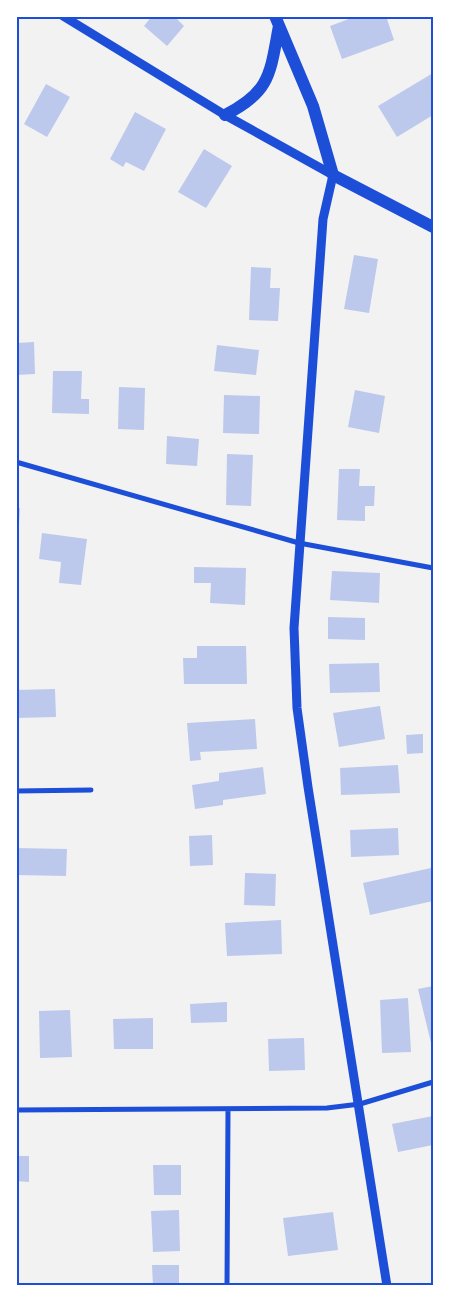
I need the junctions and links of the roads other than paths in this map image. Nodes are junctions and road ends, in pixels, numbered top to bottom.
1 (63, 16) edge
2 (277, 21) edge
3 (225, 116) junction
4 (333, 175) junction
5 (433, 226) edge
6 (16, 462) edge
7 (299, 542) junction
8 (433, 568) edge
9 (91, 790) dead end
10 (16, 791) edge
11 (433, 1082) edge
12 (360, 1104) junction
13 (16, 1110) edge
14 (228, 1110) junction
15 (228, 1286) edge
16 (387, 1286) edge

1 - 3 street
2 - 3 main road
2 - 4 main road
3 - 4 street
4 - 5 main road
4 - 7 street
6 - 7 street
7 - 8 street
7 - 12 street
9 - 10 street
11 - 12 street
12 - 14 street
12 - 16 street
13 - 14 street
14 - 15 street

